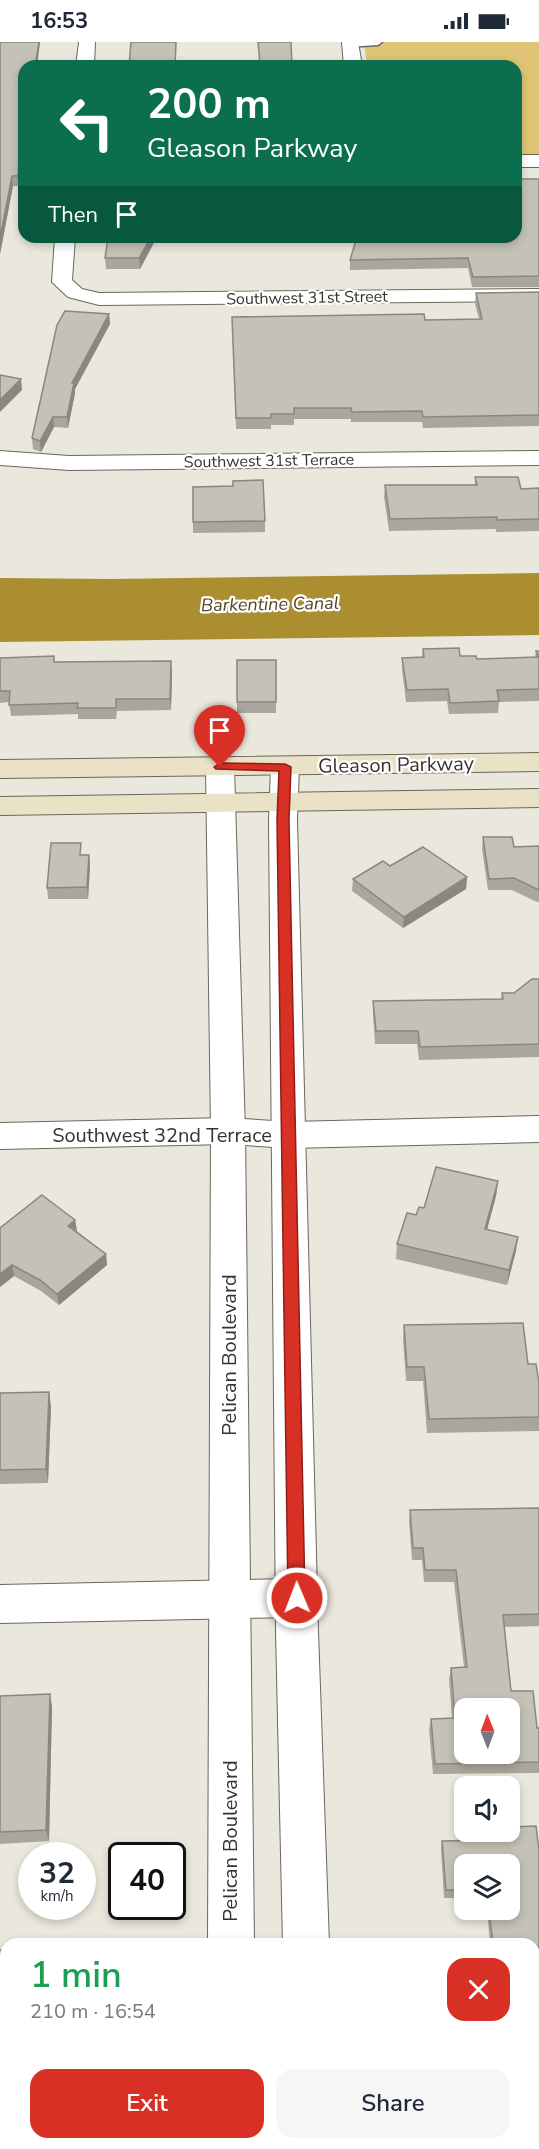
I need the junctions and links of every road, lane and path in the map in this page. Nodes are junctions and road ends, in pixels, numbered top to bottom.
1 (87, 42) edge
2 (378, 42) edge
3 (350, 44) edge
4 (86, 60) edge
5 (352, 60) edge
6 (522, 161) edge
7 (539, 161) edge
8 (65, 243) edge
9 (539, 295) edge
10 (0, 458) edge
11 (539, 458) edge
12 (539, 762) edge
13 (220, 767) junction
14 (0, 769) edge
15 (284, 784) junction
16 (539, 798) edge
17 (219, 803) junction
18 (0, 806) edge
19 (539, 1129) edge
20 (228, 1131) junction
21 (290, 1135) junction
22 (0, 1136) edge
23 (297, 1598) junction
24 (230, 1599) junction
25 (0, 1604) edge
26 (231, 1938) edge
27 (306, 1938) edge

1 - 4 street
2 - 3 lane
3 - 5 street
6 - 7 street
8 - 9 street, Southwest 31st Street
10 - 11 street, Southwest 31st Terrace
12 - 15 main road, Gleason Parkway
13 - 14 main road, Gleason Parkway
13 - 15 main road, Gleason Parkway
13 - 17 street, Pelican Boulevard
15 - 16 main road, Gleason Parkway
15 - 17 main road, Gleason Parkway
15 - 21 street
17 - 18 main road, Gleason Parkway
17 - 20 street, Pelican Boulevard
19 - 21 street, Southwest 32nd Terrace
20 - 21 street, Southwest 32nd Terrace
20 - 22 street, Southwest 32nd Terrace
20 - 24 street, Pelican Boulevard
21 - 23 street
23 - 24 street
23 - 27 street
24 - 25 street
24 - 26 street, Pelican Boulevard

